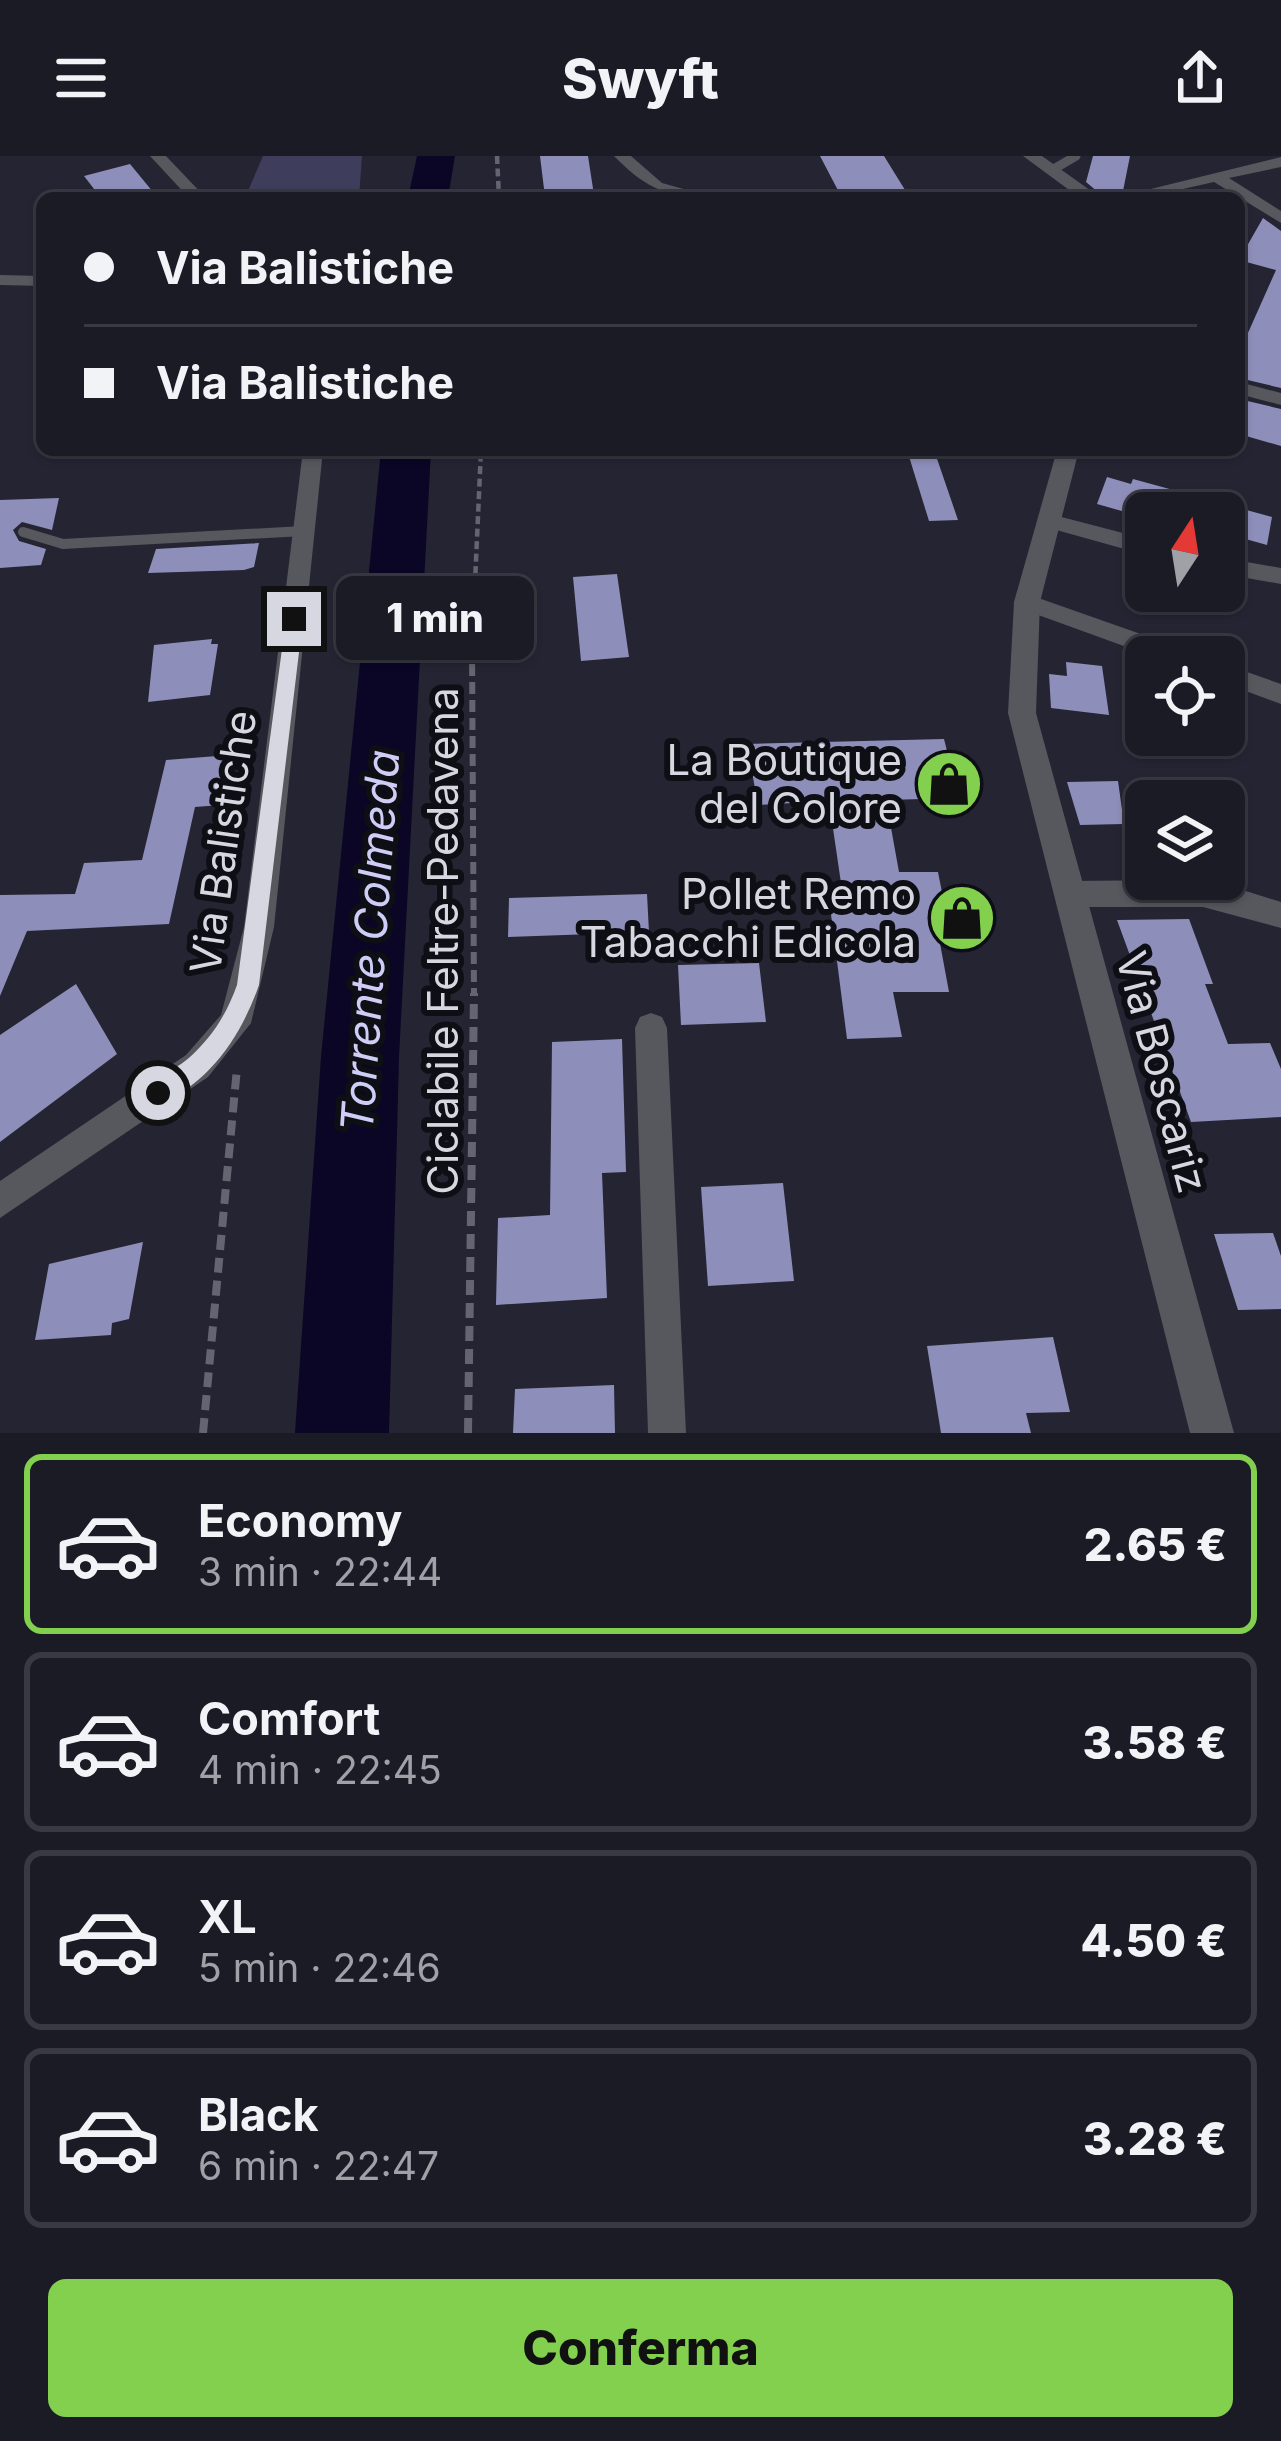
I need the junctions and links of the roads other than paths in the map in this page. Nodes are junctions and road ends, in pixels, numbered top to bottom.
1 (158, 156) edge
2 (622, 156) edge
3 (1031, 156) edge
4 (1076, 156) edge
5 (1281, 162) edge
6 (1052, 170) junction
7 (1215, 176) junction
8 (192, 192) edge
9 (682, 192) edge
10 (1083, 192) edge
11 (1147, 192) edge
12 (1240, 192) edge
13 (1245, 195) edge
14 (1281, 218) edge
15 (0, 280) edge
16 (36, 281) edge
17 (1245, 390) edge
18 (1281, 399) edge
19 (312, 456) edge
20 (1066, 456) edge
21 (1050, 521) junction
22 (304, 531) junction
23 (23, 532) dead end
24 (1125, 541) edge
25 (1245, 570) edge
26 (1281, 576) edge
27 (1028, 602) junction
28 (1125, 637) edge
29 (1245, 681) edge
30 (1281, 694) edge
31 (1068, 894) junction
32 (1281, 915) edge
33 (651, 1028) dead end
34 (0, 1201) edge
35 (667, 1433) edge
36 (1212, 1433) edge

1 - 8 street
2 - 9 street
3 - 6 street
4 - 6 lane
5 - 7 street
6 - 10 street
7 - 11 street
7 - 12 street
13 - 14 street
15 - 16 street
17 - 18 street
19 - 22 street, Via Balistiche
20 - 21 street, Via Boscariz
21 - 24 street
21 - 27 street, Via Boscariz
22 - 23 lane
22 - 34 street, Via Balistiche
25 - 26 street
27 - 28 street
27 - 31 street, Via Boscariz
29 - 30 street
31 - 32 street
31 - 36 street, Via Boscariz
33 - 35 street

